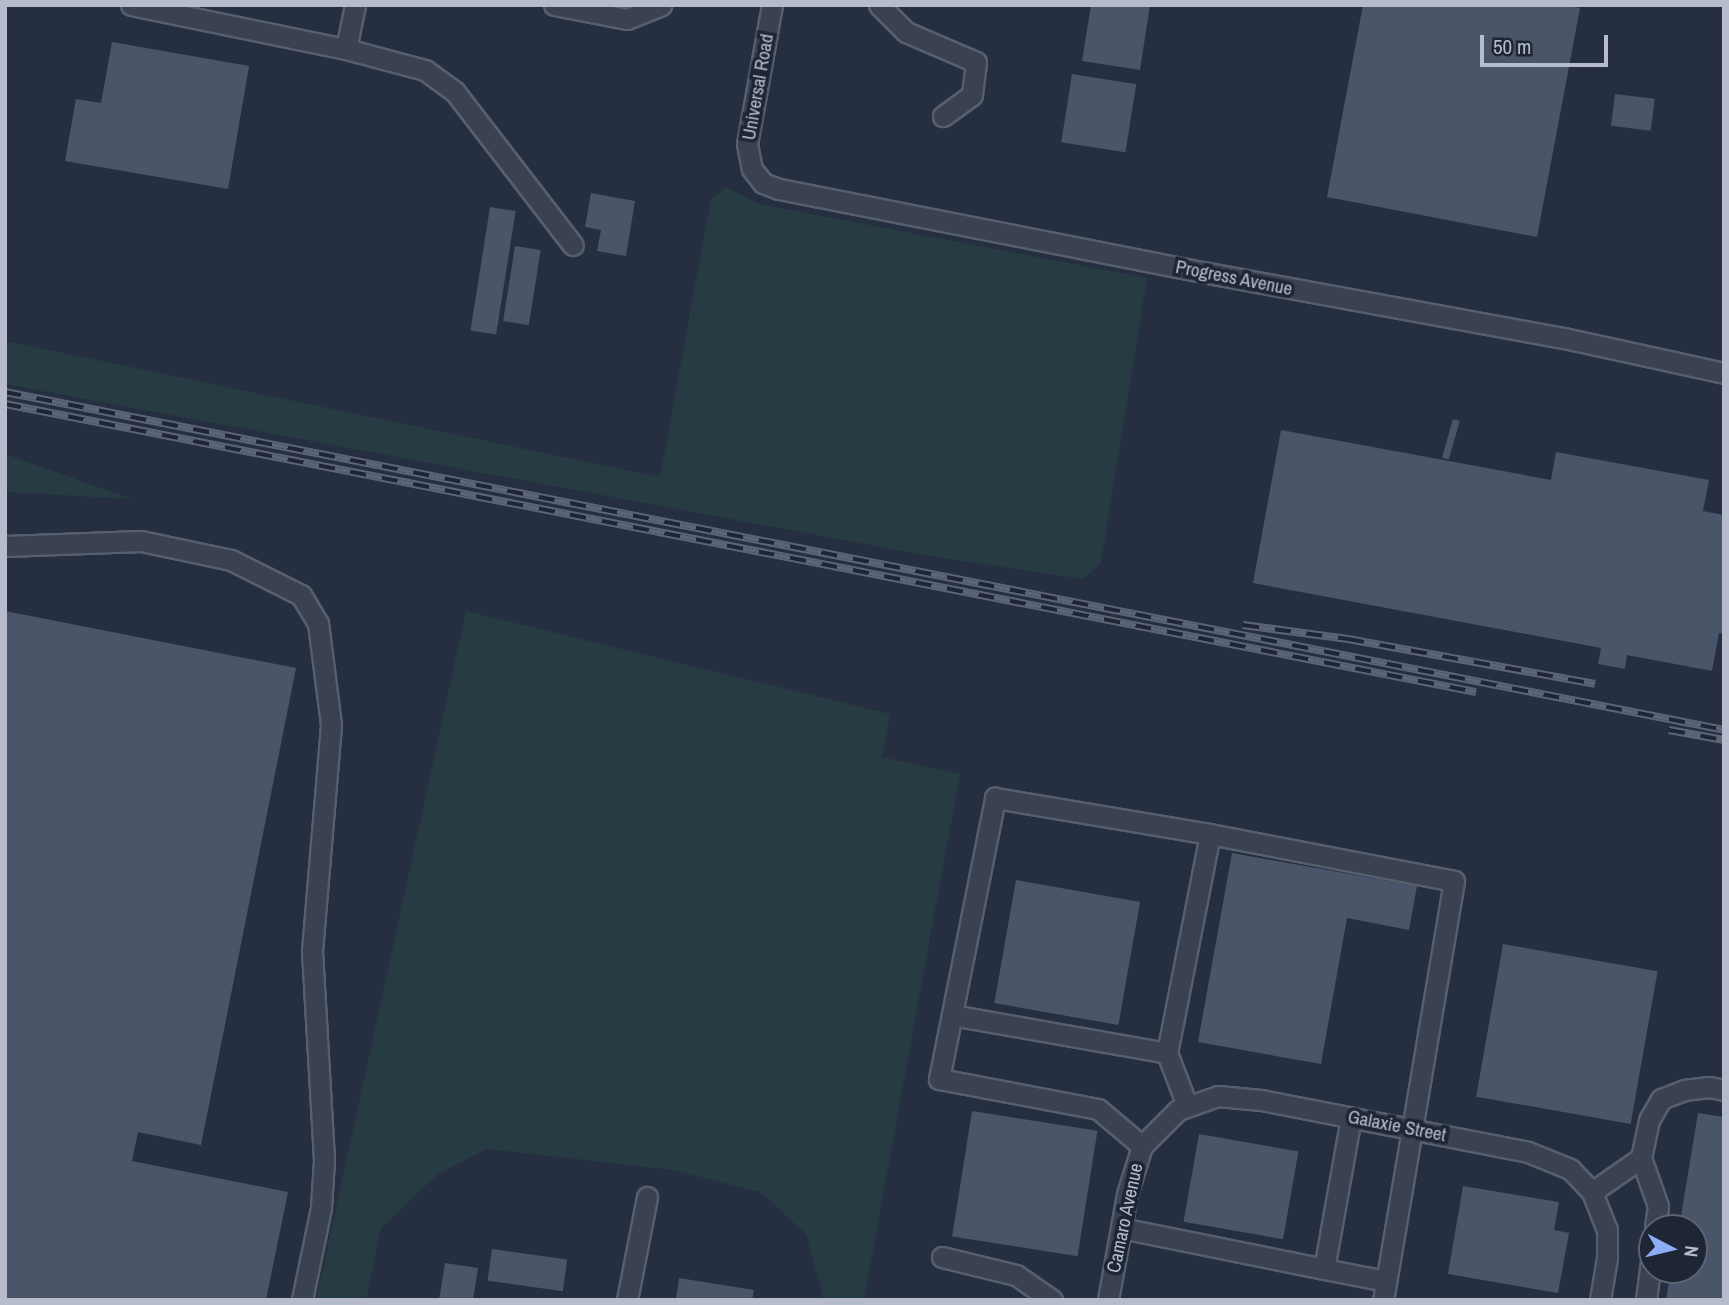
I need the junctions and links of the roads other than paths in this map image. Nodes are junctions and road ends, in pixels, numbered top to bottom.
1 (131, 5) edge
2 (355, 5) edge
3 (554, 5) edge
4 (661, 5) edge
5 (772, 5) edge
6 (879, 5) edge
7 (346, 49) junction
8 (943, 116) dead end
9 (752, 169) joint
10 (573, 245) dead end
11 (1724, 373) edge
12 (5, 546) edge
13 (1210, 834) junction
14 (952, 1015) junction
15 (1167, 1053) junction
16 (1724, 1090) edge
17 (1183, 1107) junction
18 (1351, 1117) junction
19 (1413, 1130) junction
20 (1142, 1146) junction
21 (1641, 1158) junction
22 (647, 1197) dead end
23 (1596, 1198) junction
24 (1657, 1214) edge
25 (1121, 1228) junction
26 (942, 1257) dead end
27 (1324, 1269) junction
28 (1385, 1290) edge
29 (302, 1300) edge
30 (627, 1300) edge
31 (1052, 1300) edge
32 (1108, 1300) edge
33 (1600, 1300) edge

1 - 7 street
2 - 7 street
3 - 4 street
5 - 9 street, Universal Road
6 - 8 street
7 - 10 street
9 - 11 street, Progress Avenue
12 - 29 street
13 - 14 street
13 - 15 street
13 - 19 street
14 - 15 street
14 - 20 street
15 - 17 street
16 - 21 street
17 - 18 street, Galaxie Street
17 - 20 street, Camaro Avenue
18 - 19 street, Galaxie Street
18 - 27 street
19 - 23 street, Galaxie Street
19 - 28 street
20 - 25 street, Camaro Avenue
21 - 23 street
21 - 24 street
22 - 30 street
23 - 33 street
25 - 27 street
25 - 32 street, Camaro Avenue
26 - 31 street
27 - 28 street

